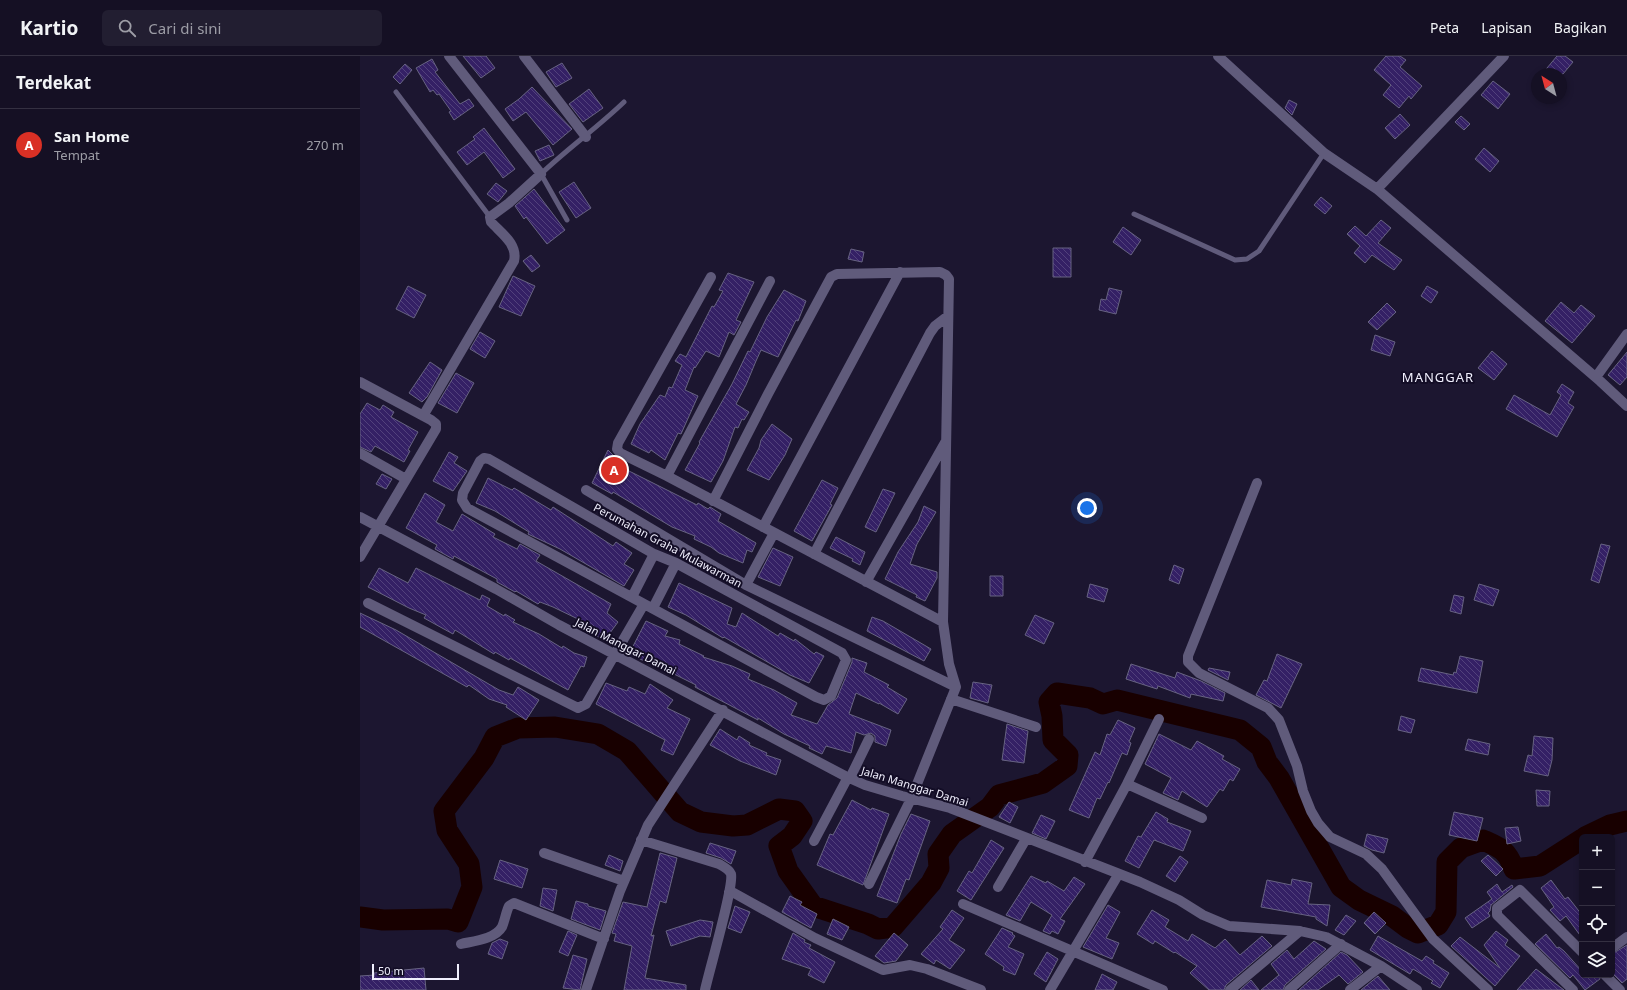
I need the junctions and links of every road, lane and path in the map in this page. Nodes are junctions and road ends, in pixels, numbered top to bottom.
1 (450, 56) edge
2 (524, 56) edge
3 (1218, 56) edge
4 (1504, 56) edge
5 (396, 92) dead end
6 (624, 102) dead end
7 (586, 137) junction
8 (1324, 153) junction
9 (541, 174) junction
10 (1377, 188) junction
11 (1134, 214) dead end
12 (490, 217) junction
13 (567, 220) dead end
14 (900, 272) junction
15 (711, 276) dead end
16 (770, 282) dead end
17 (948, 316) junction
18 (1627, 334) edge
19 (1596, 377) junction
20 (360, 382) edge
21 (1627, 406) edge
22 (422, 416) junction
23 (947, 440) junction
24 (360, 453) edge
25 (667, 476) junction
26 (406, 479) junction
27 (1257, 483) dead end
28 (586, 490) dead end
29 (713, 501) junction
30 (360, 517) edge
31 (379, 527) junction
32 (763, 527) junction
33 (774, 533) junction
34 (654, 554) junction
35 (814, 554) junction
36 (360, 557) edge
37 (676, 563) junction
38 (866, 582) junction
39 (746, 585) junction
40 (632, 597) junction
41 (368, 603) dead end
42 (649, 606) junction
43 (943, 622) junction
44 (614, 654) junction
45 (956, 687) junction
46 (951, 699) junction
47 (723, 710) junction
48 (1159, 719) dead end
49 (1036, 726) dead end
50 (869, 739) dead end
51 (849, 778) junction
52 (1127, 784) junction
53 (911, 799) junction
54 (1202, 818) dead end
55 (1026, 839) junction
56 (641, 840) junction
57 (814, 841) dead end
58 (544, 853) dead end
59 (1085, 862) junction
60 (1118, 875) junction
61 (624, 881) junction
62 (869, 884) dead end
63 (998, 887) dead end
64 (729, 892) junction
65 (963, 904) dead end
66 (1300, 931) junction
67 (1627, 937) edge
68 (604, 939) junction
69 (461, 944) dead end
70 (1340, 944) junction
71 (1615, 946) edge
72 (1579, 949) edge
73 (1073, 950) junction
74 (1380, 966) junction
75 (1608, 978) edge
76 (586, 990) edge
77 (705, 990) edge
78 (981, 990) edge
79 (1050, 990) edge
80 (1163, 990) edge
81 (1230, 990) edge
82 (1289, 990) edge
83 (1350, 990) edge
84 (1417, 990) edge
85 (1488, 990) edge
86 (1573, 990) edge
87 (1620, 990) edge

1 - 9 street
2 - 7 street
3 - 8 street
4 - 10 street
5 - 12 lane
6 - 7 lane
7 - 9 lane
8 - 10 street
8 - 11 lane
9 - 12 street
9 - 13 lane
10 - 19 street
12 - 22 street
14 - 17 street
14 - 29 street
14 - 32 street
15 - 25 street
16 - 25 street
17 - 23 street
17 - 35 street
18 - 19 street
19 - 21 street
20 - 22 street
22 - 26 street
23 - 38 street
23 - 43 street
24 - 26 street
25 - 29 street
26 - 31 street
27 - 85 street
28 - 39 street
29 - 32 street
30 - 31 street, Jalan Manggar Damai
31 - 36 street
31 - 44 street, Jalan Manggar Damai
32 - 33 street
33 - 35 street
33 - 39 street
34 - 37 street, Perumahan Graha Mulawarman
34 - 40 street
34 - 40 street, Perumahan Graha Mulawarman
35 - 38 street
37 - 42 street
37 - 42 street, Perumahan Graha Mulawarman
38 - 43 street
39 - 45 street
40 - 42 street, Perumahan Graha Mulawarman
41 - 44 street
42 - 44 street
43 - 45 street
44 - 47 street, Jalan Manggar Damai
45 - 46 street
46 - 49 street
46 - 53 street
47 - 51 street, Jalan Manggar Damai
47 - 56 street
48 - 52 street
50 - 51 street
51 - 53 street, Jalan Manggar Damai
51 - 57 street
52 - 54 street
52 - 59 street
53 - 55 street, Jalan Manggar Damai
53 - 62 street
55 - 59 street, Jalan Manggar Damai
55 - 63 street
56 - 61 street
56 - 64 street
58 - 61 street
59 - 60 street, Jalan Manggar Damai
60 - 66 street, Jalan Manggar Damai
60 - 73 street
61 - 68 street
64 - 77 street
64 - 78 street
65 - 73 street
66 - 70 street, Jalan Manggar Damai
66 - 81 street
67 - 71 street
68 - 69 street
68 - 76 street
70 - 74 street, Jalan Manggar Damai
70 - 82 street
72 - 86 street
73 - 79 street
73 - 80 street
74 - 83 street
74 - 84 street, Jalan Manggar Damai
75 - 87 street

